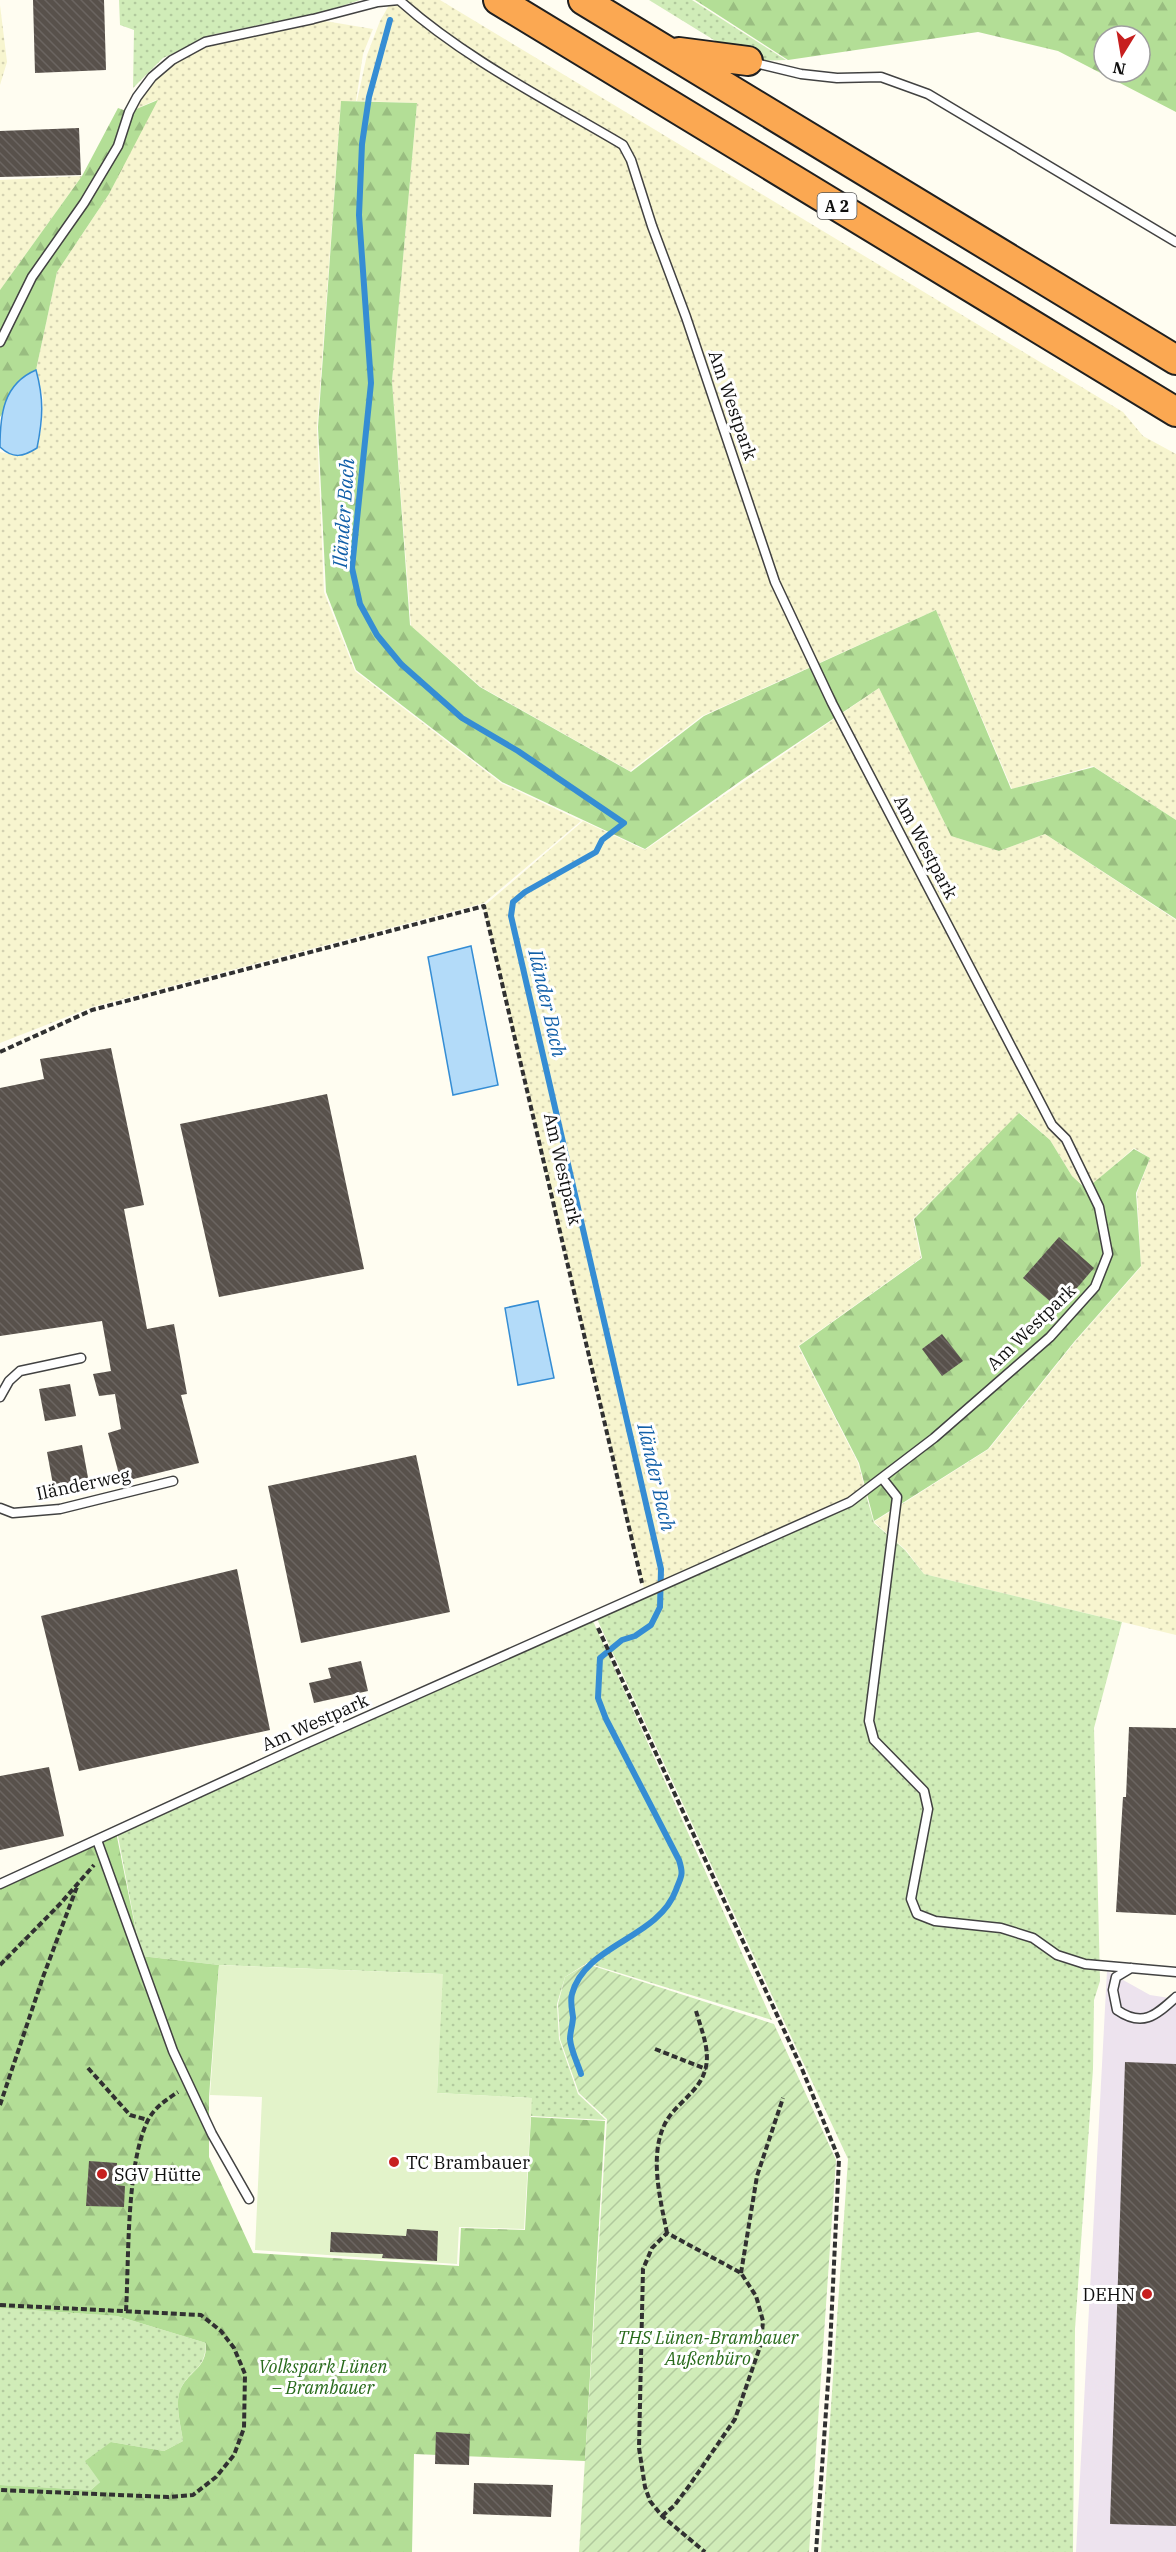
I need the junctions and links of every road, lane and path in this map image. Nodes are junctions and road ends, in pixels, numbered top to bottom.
1 (399, 0) edge
2 (498, 0) edge
3 (584, 0) edge
4 (666, 50) junction
5 (748, 61) joint
6 (1176, 242) edge
7 (0, 342) edge
8 (1176, 360) edge
9 (1176, 412) edge
10 (0, 1052) edge
11 (81, 1358) dead end
12 (0, 1397) edge
13 (882, 1478) junction
14 (173, 1480) dead end
15 (0, 1508) edge
16 (646, 1592) junction
17 (594, 1617) junction
18 (97, 1840) junction
19 (102, 1856) junction
20 (0, 1884) edge
21 (78, 1884) junction
22 (0, 1965) edge
23 (1132, 1968) junction
24 (1176, 1972) edge
25 (1176, 1997) edge
26 (696, 2011) dead end
27 (655, 2049) dead end
28 (88, 2068) dead end
29 (706, 2070) junction
30 (189, 2085) junction
31 (783, 2098) dead end
32 (0, 2105) edge
33 (148, 2120) junction
34 (249, 2199) dead end
35 (667, 2233) junction
36 (741, 2273) junction
37 (0, 2305) edge
38 (126, 2311) junction
39 (0, 2490) edge
40 (662, 2516) junction
41 (705, 2552) edge
42 (816, 2552) edge

1 - 7 lane
1 - 13 lane, Am Westpark
2 - 9 highway, A 2
3 - 4 highway, A 2
4 - 5 highway
4 - 8 highway, A 2
5 - 6 lane
10 - 16 path, Am Westpark
11 - 12 lane
13 - 16 lane, Am Westpark
13 - 23 lane
14 - 15 lane, Iländerweg
16 - 17 lane, Am Westpark
17 - 18 lane, Am Westpark
17 - 42 path
18 - 19 lane
18 - 20 lane, Am Westpark
19 - 21 path
19 - 30 lane
21 - 22 path
21 - 32 path
23 - 24 lane
23 - 25 lane
26 - 29 path
27 - 29 path
28 - 33 path
29 - 35 path
30 - 33 path
30 - 34 lane
31 - 36 path
33 - 38 path
35 - 36 path
35 - 40 path
36 - 40 path
37 - 38 path
38 - 39 path
40 - 41 path

